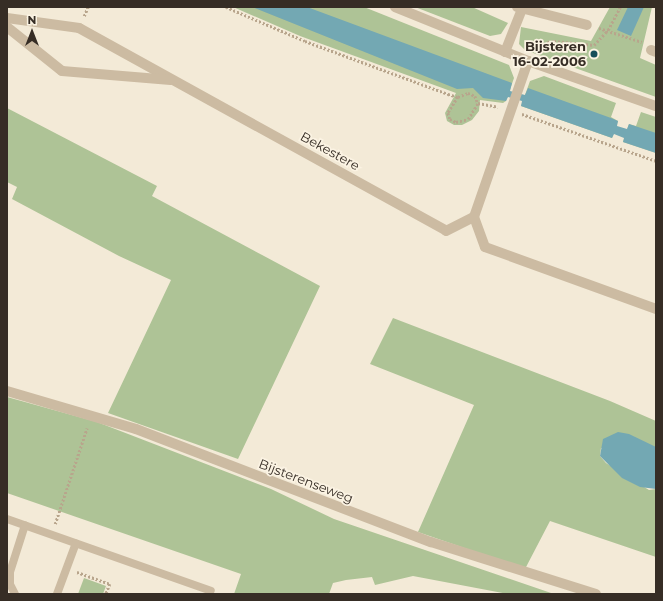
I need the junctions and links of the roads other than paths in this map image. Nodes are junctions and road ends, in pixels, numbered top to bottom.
1 (395, 7) edge
2 (520, 8) edge
3 (7, 18) edge
4 (587, 25) road end
5 (7, 27) edge
6 (505, 52) junction
7 (531, 62) junction
8 (174, 80) junction
9 (656, 106) edge
10 (474, 218) junction
11 (656, 309) edge
12 (7, 391) edge
13 (7, 519) edge
14 (25, 525) junction
15 (76, 543) junction
16 (211, 591) dead end
17 (15, 594) edge
18 (57, 594) edge
19 (596, 594) edge

1 - 6 street
2 - 4 street
2 - 6 street
3 - 8 street, Bekestere
5 - 8 street, Bekestere
6 - 7 street
7 - 9 street
7 - 10 street
8 - 10 street, Bekestere
10 - 11 street
12 - 19 street, Bijsterenseweg
13 - 14 lane
14 - 15 lane
14 - 17 lane
15 - 16 lane
15 - 18 lane

